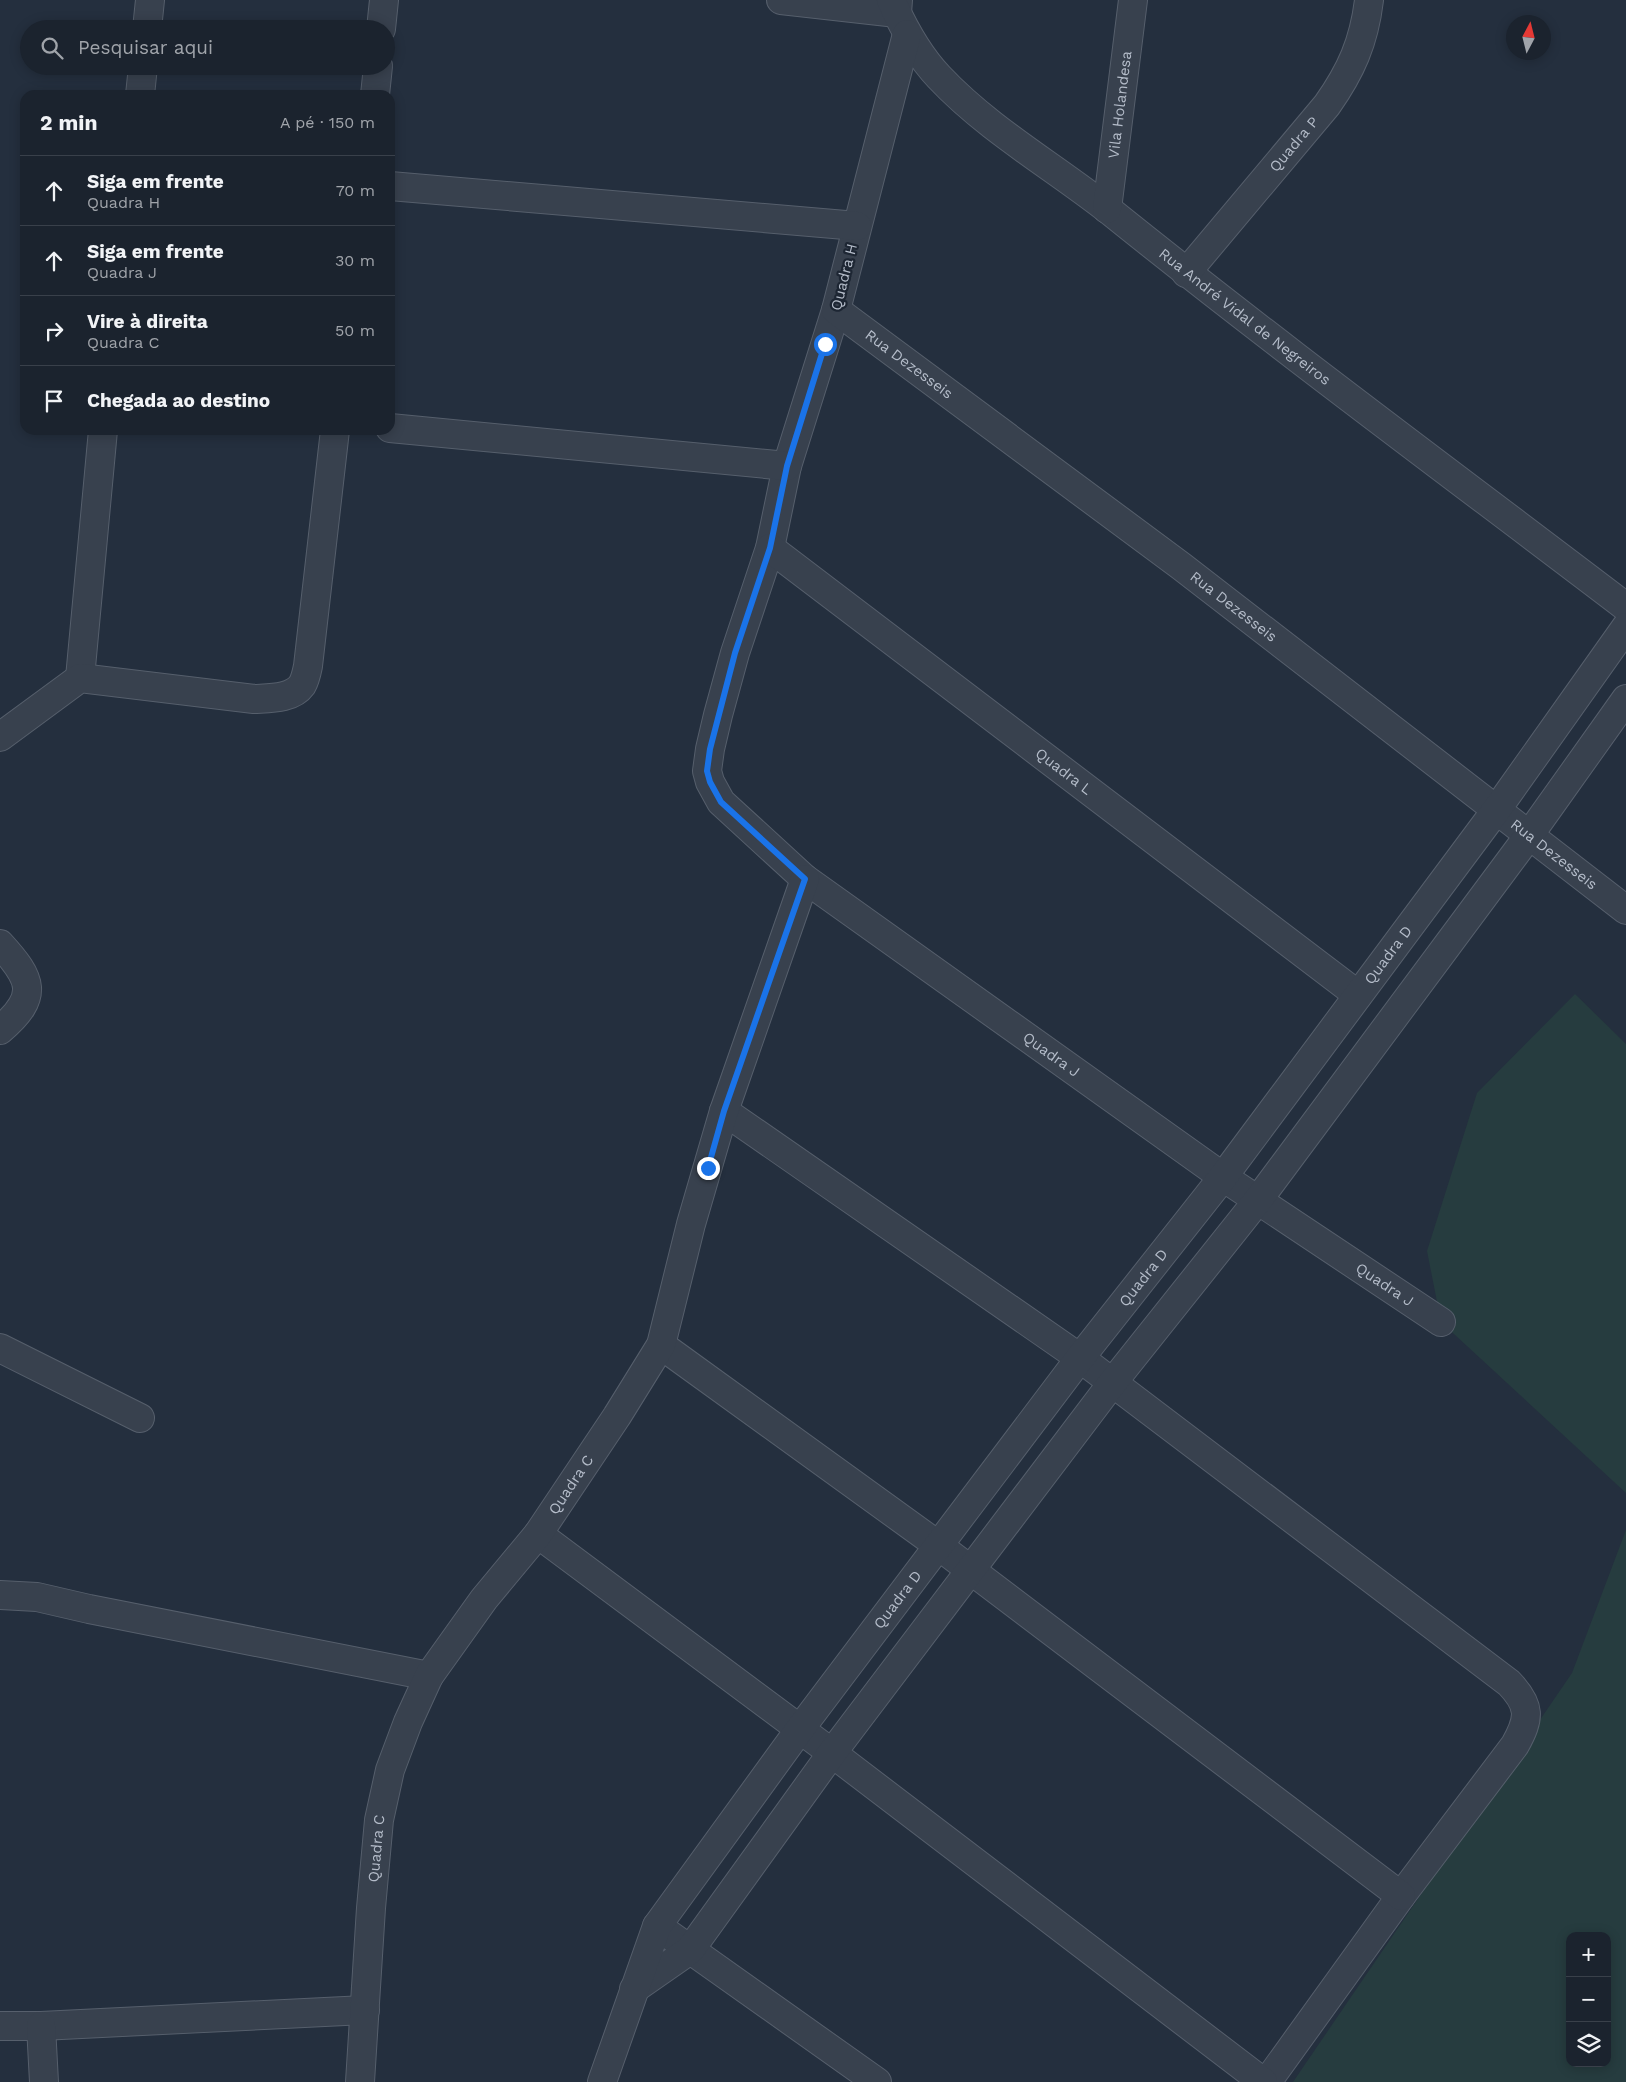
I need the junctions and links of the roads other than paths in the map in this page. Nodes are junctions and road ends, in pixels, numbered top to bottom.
1 (150, 0) edge
2 (384, 0) edge
3 (781, 0) edge
4 (1133, 0) edge
5 (1369, 0) edge
6 (898, 12) edge
7 (148, 20) edge
8 (382, 20) edge
9 (142, 75) edge
10 (377, 75) edge
11 (141, 90) edge
12 (376, 90) edge
13 (395, 186) edge
14 (1107, 209) junction
15 (857, 226) junction
16 (1186, 273) junction
17 (836, 310) junction
18 (395, 428) edge
19 (103, 435) edge
20 (334, 435) edge
21 (787, 466) junction
22 (770, 548) junction
23 (1626, 607) edge
24 (1626, 627) edge
25 (80, 678) junction
26 (1626, 698) edge
27 (0, 737) edge
28 (710, 749) joint
29 (1498, 809) junction
30 (1530, 834) junction
31 (805, 879) junction
32 (1626, 910) edge
33 (0, 944) edge
34 (1358, 995) junction
35 (0, 1030) edge
36 (724, 1111) junction
37 (1223, 1177) junction
38 (1258, 1200) junction
39 (1441, 1322) dead end
40 (661, 1345) junction
41 (0, 1348) edge
42 (1080, 1358) junction
43 (1113, 1382) junction
44 (140, 1418) dead end
45 (538, 1534) junction
46 (939, 1546) junction
47 (972, 1572) junction
48 (0, 1595) edge
49 (430, 1676) junction
50 (800, 1729) junction
51 (832, 1753) junction
52 (1401, 1896) junction
53 (657, 1926) junction
54 (690, 1950) junction
55 (634, 1990) junction
56 (365, 2010) junction
57 (0, 2026) edge
58 (41, 2026) junction
59 (44, 2082) edge
60 (360, 2082) edge
61 (602, 2082) edge
62 (877, 2082) edge
63 (1263, 2082) edge
64 (1268, 2082) edge

1 - 7 street
2 - 8 street
3 - 6 street
4 - 14 street, Vila Holandesa
5 - 16 street, Quadra P
6 - 14 street, Rua André Vidal de Negreiros
6 - 15 street, Quadra H
9 - 11 street
10 - 12 street
13 - 15 street
14 - 16 street, Rua André Vidal de Negreiros
15 - 17 street, Quadra H
16 - 23 street, Rua André Vidal de Negreiros
17 - 21 street, Quadra H
17 - 29 street, Rua Dezesseis
18 - 21 street
19 - 25 street
20 - 25 street
21 - 22 street, Quadra H
22 - 28 street, Quadra H
22 - 34 street, Quadra L
24 - 29 street, Quadra D
25 - 27 street
26 - 30 street
28 - 31 street, Quadra J
29 - 30 street, Rua Dezesseis
29 - 34 street, Quadra D
30 - 32 street, Rua Dezesseis
30 - 38 street
31 - 36 street, Quadra C
31 - 37 street, Quadra J
33 - 35 street
34 - 37 street, Quadra D
36 - 40 street, Quadra C
36 - 42 street
37 - 38 street, Quadra J
37 - 42 street, Quadra D
38 - 39 street, Quadra J
38 - 43 street
40 - 45 street, Quadra C
40 - 46 street
41 - 44 street
42 - 43 street
42 - 46 street, Quadra D
43 - 47 street
43 - 52 street
45 - 49 street, Quadra C
45 - 50 street
46 - 47 street
46 - 50 street, Quadra D
47 - 51 street
47 - 52 street
48 - 49 street
49 - 56 street, Quadra C
50 - 51 street
50 - 53 street, Quadra D
51 - 54 street
51 - 63 street
52 - 64 street
53 - 54 street
53 - 55 street, Quadra D
54 - 55 street
54 - 62 street
55 - 61 street, Quadra D
56 - 58 street
56 - 60 street, Quadra C
57 - 58 street
58 - 59 street

